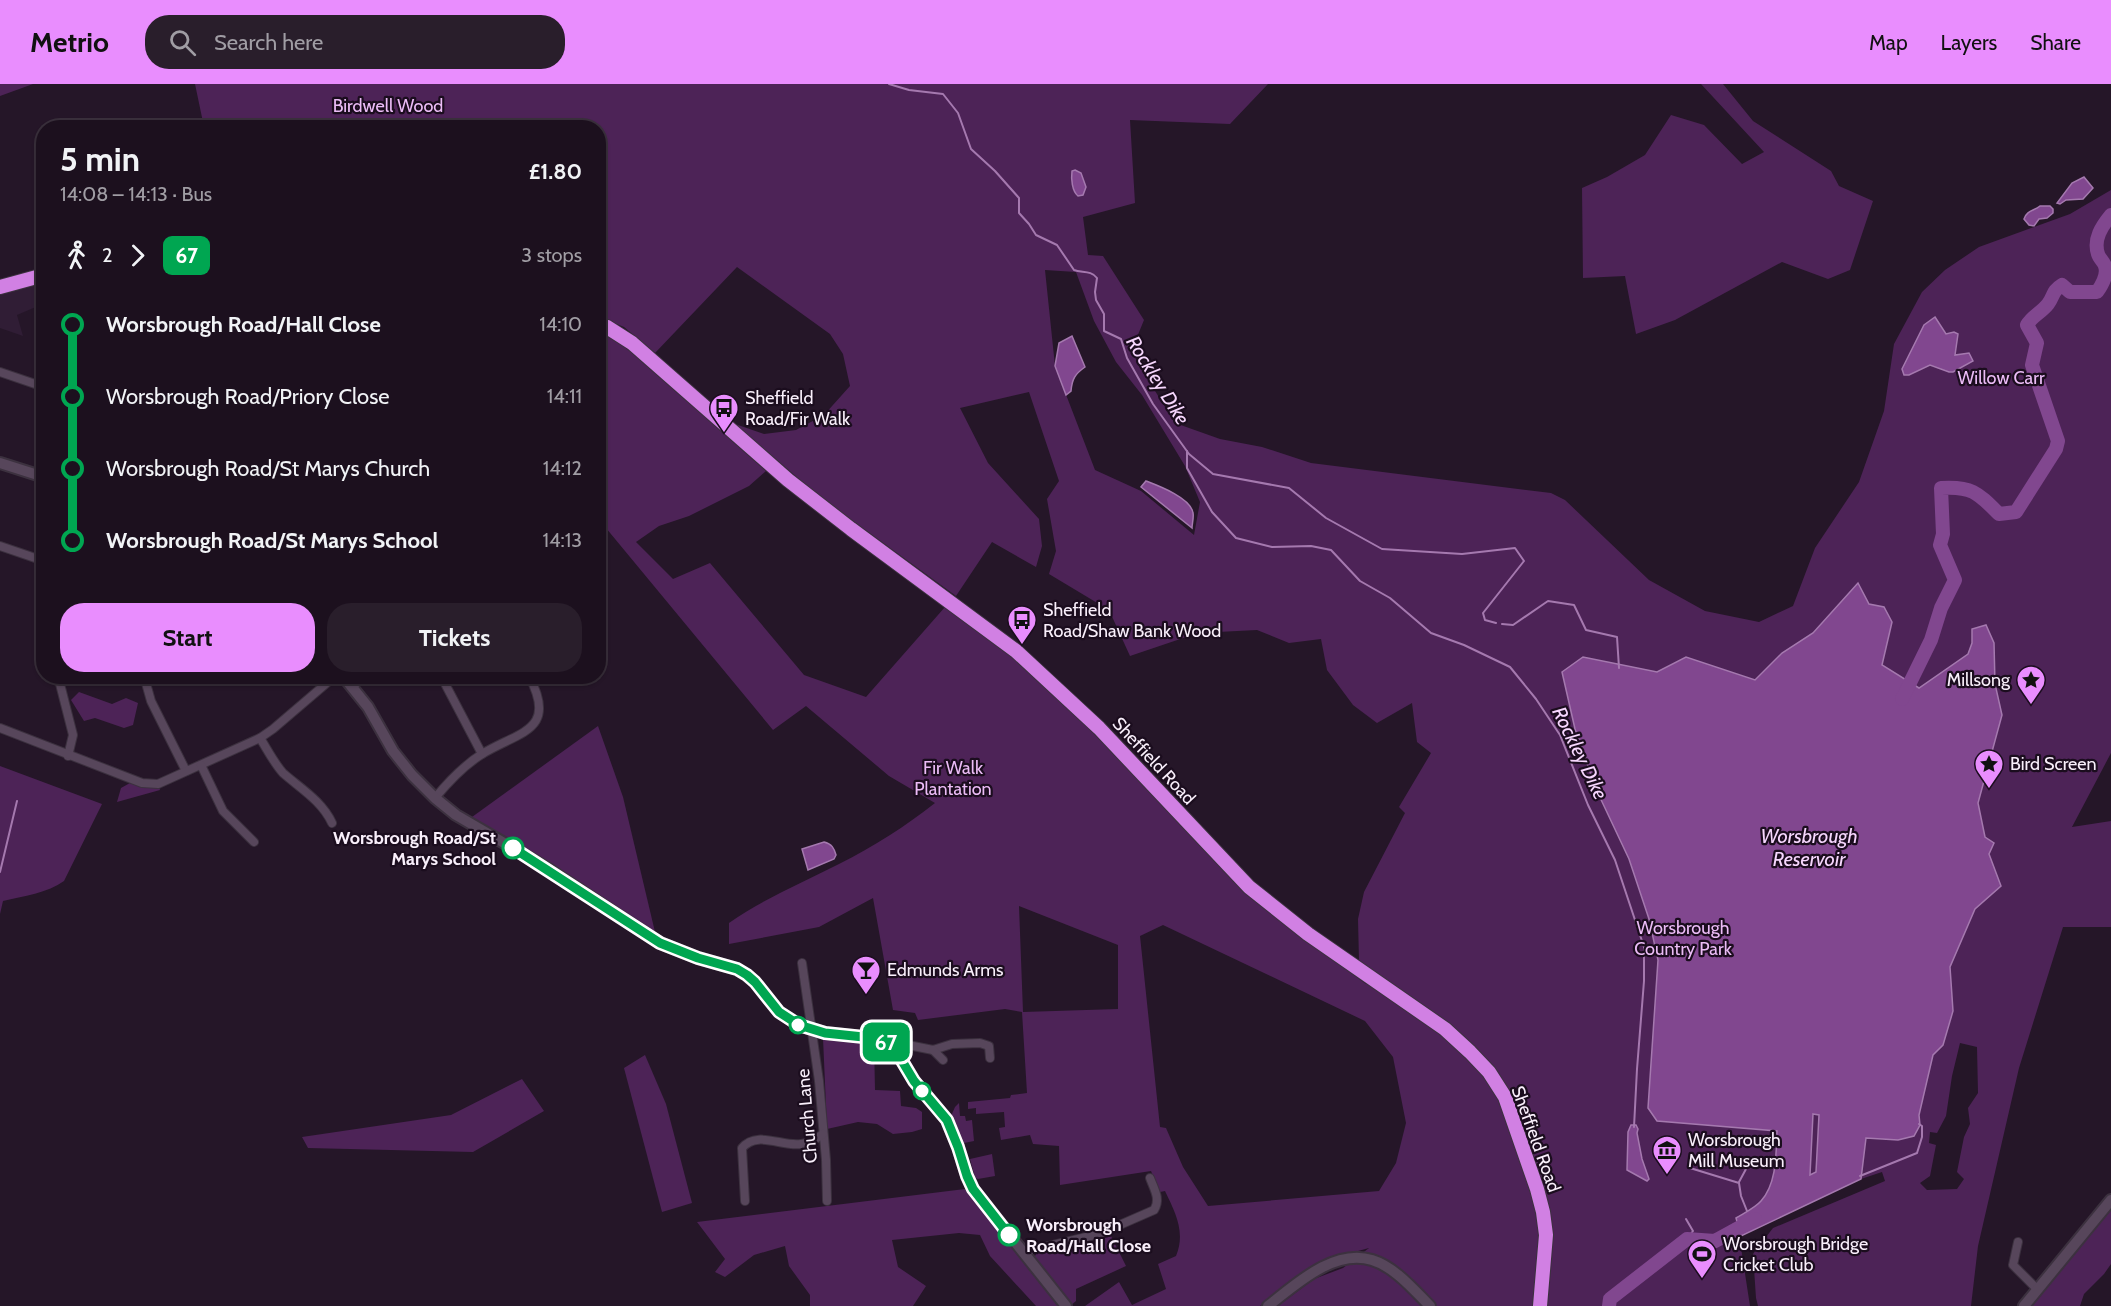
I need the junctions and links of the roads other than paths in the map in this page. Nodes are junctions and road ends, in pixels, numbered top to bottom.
1 (36, 276) edge
2 (0, 287) edge
3 (606, 326) edge
4 (0, 372) edge
5 (36, 384) edge
6 (0, 463) edge
7 (36, 474) edge
8 (0, 546) edge
9 (36, 558) edge
10 (60, 684) edge
11 (146, 684) edge
12 (326, 684) edge
13 (350, 684) edge
14 (356, 684) edge
15 (445, 684) edge
16 (533, 684) edge
17 (353, 688) junction
18 (0, 728) edge
19 (260, 738) junction
20 (482, 754) junction
21 (68, 756) junction
22 (201, 765) junction
23 (186, 771) junction
24 (435, 798) junction
25 (332, 823) dead end
26 (254, 842) dead end
27 (802, 963) dead end
28 (811, 1030) junction
29 (895, 1049) junction
30 (933, 1050) junction
31 (990, 1058) dead end
32 (943, 1060) dead end
33 (823, 1134) junction
34 (1149, 1178) dead end
35 (2111, 1200) edge
36 (745, 1201) dead end
37 (827, 1201) dead end
38 (2018, 1242) dead end
39 (1023, 1252) junction
40 (2037, 1289) junction
41 (1066, 1306) edge
42 (1268, 1306) edge
43 (1430, 1306) edge
44 (1540, 1306) edge
45 (2024, 1306) edge

1 - 2 highway
3 - 44 highway, Sheffield Road
4 - 5 street
6 - 7 street
8 - 9 street
10 - 21 street
11 - 23 street
12 - 19 street
13 - 17 street
14 - 17 street
15 - 20 street
16 - 20 street
17 - 24 street
18 - 21 street
19 - 22 street
19 - 25 street
20 - 24 street
21 - 23 street
22 - 23 street
22 - 26 street
24 - 28 street
27 - 28 street, Church Lane
28 - 29 street
28 - 33 street, Church Lane
29 - 30 street
29 - 39 street
30 - 31 street
30 - 32 street
33 - 36 street
33 - 37 street, Church Lane
34 - 39 street
35 - 40 street
38 - 40 street
39 - 41 street
40 - 45 street
42 - 43 street

